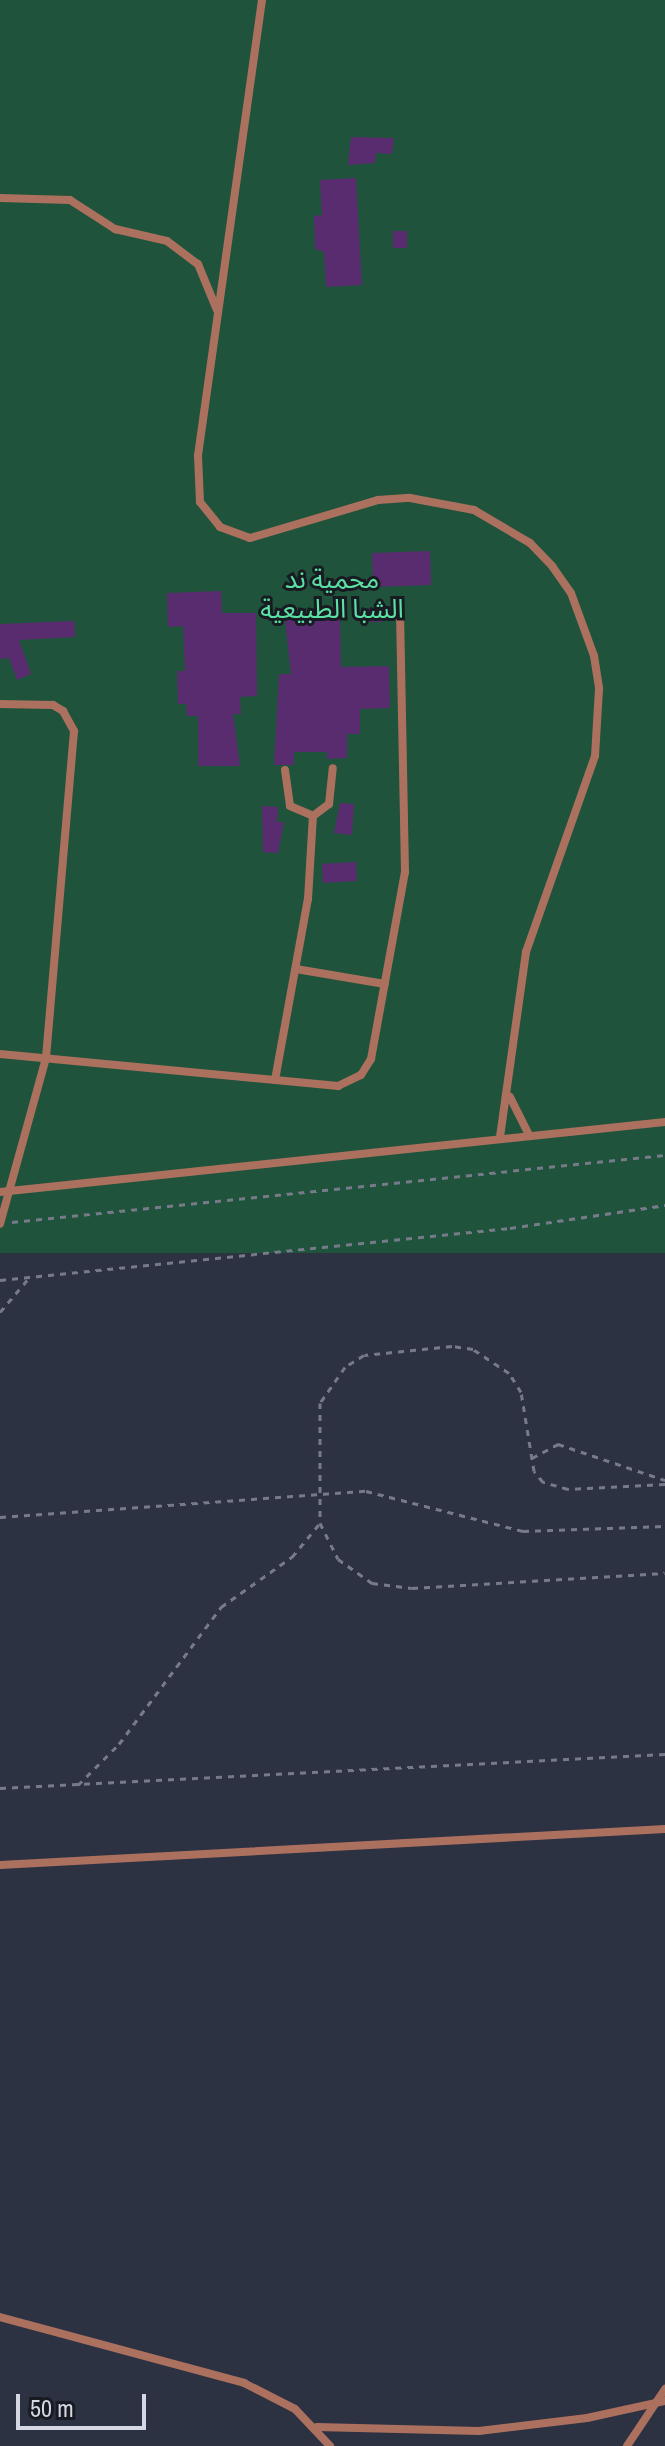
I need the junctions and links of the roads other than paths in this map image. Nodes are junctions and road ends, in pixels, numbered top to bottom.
1 (262, 0) edge
2 (0, 198) edge
3 (219, 317) junction
4 (400, 616) dead end
5 (0, 704) edge
6 (333, 768) dead end
7 (285, 770) dead end
8 (313, 816) junction
9 (296, 969) junction
10 (385, 984) junction
11 (0, 1054) edge
12 (46, 1058) junction
13 (275, 1080) junction
14 (510, 1096) junction
15 (665, 1122) edge
16 (529, 1135) junction
17 (500, 1138) junction
18 (10, 1191) junction
19 (0, 1192) edge
20 (0, 1224) edge
21 (665, 1829) edge
22 (0, 1865) edge
23 (0, 2317) edge
24 (665, 2389) edge
25 (665, 2401) edge
26 (650, 2405) junction
27 (317, 2427) junction
28 (330, 2446) edge
29 (627, 2446) edge

1 - 3 lane
2 - 3 lane
3 - 14 lane
4 - 10 lane
5 - 12 lane
6 - 8 lane
7 - 8 lane
8 - 9 lane
9 - 10 lane
9 - 13 lane
10 - 13 lane
11 - 12 lane
12 - 13 lane
12 - 18 lane
14 - 16 lane
14 - 17 lane
15 - 16 lane
16 - 17 lane
17 - 18 lane
18 - 19 lane
18 - 20 lane
21 - 22 lane
23 - 27 lane
24 - 26 lane
25 - 26 lane
26 - 27 lane
26 - 29 lane
27 - 28 lane

